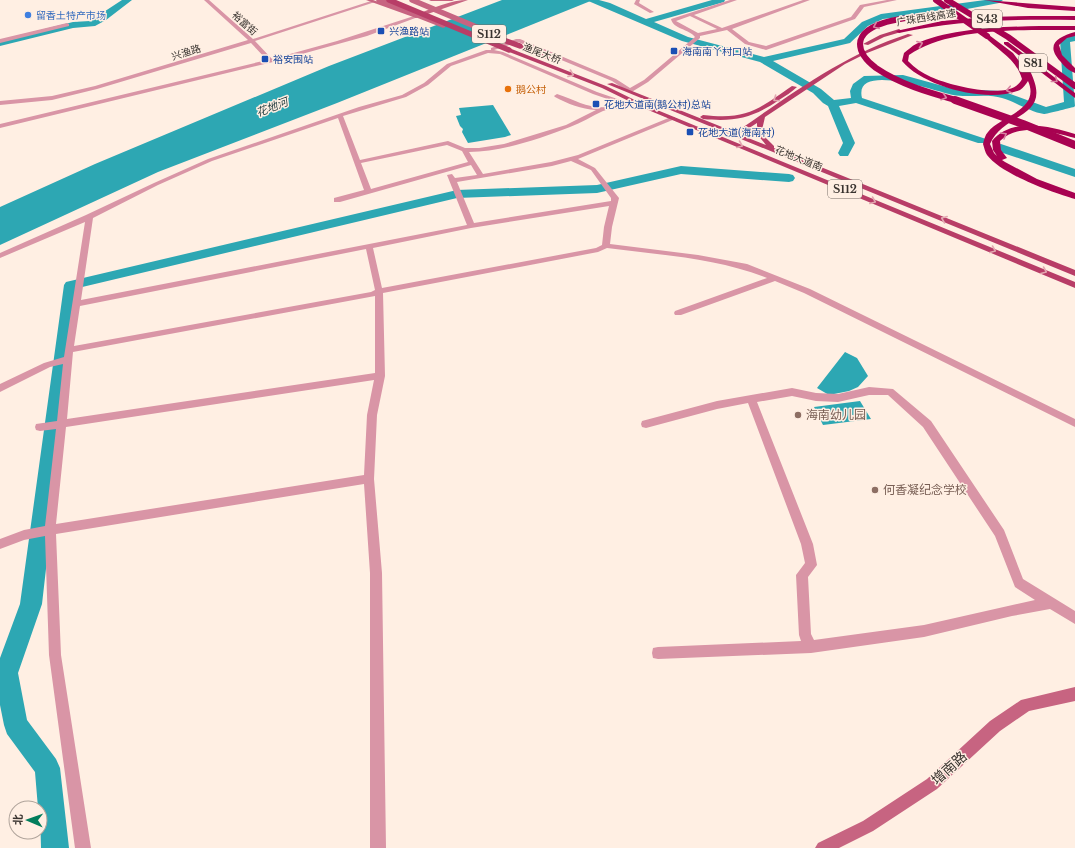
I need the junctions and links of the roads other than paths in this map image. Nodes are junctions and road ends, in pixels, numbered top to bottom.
1 (206, 0) edge
2 (379, 0) edge
3 (389, 0) edge
4 (402, 0) edge
5 (412, 0) edge
6 (423, 0) edge
7 (430, 0) edge
8 (454, 0) edge
9 (466, 0) edge
10 (638, 0) edge
11 (732, 0) edge
12 (808, 0) edge
13 (895, 0) edge
14 (937, 0) edge
15 (948, 0) edge
16 (952, 0) edge
17 (987, 0) edge
18 (370, 1) edge
19 (432, 10) junction
20 (1075, 10) edge
21 (652, 12) dead end
22 (689, 14) junction
23 (416, 17) junction
24 (1075, 18) edge
25 (1075, 22) edge
26 (67, 24) dead end
27 (1075, 28) edge
28 (724, 29) junction
29 (899, 31) joint
30 (1075, 34) edge
31 (910, 35) joint
32 (698, 36) junction
33 (987, 36) junction
34 (0, 40) edge
35 (251, 40) junction
36 (520, 46) junction
37 (508, 50) junction
38 (488, 51) junction
39 (271, 60) junction
40 (1075, 71) edge
41 (1075, 76) edge
42 (1075, 86) edge
43 (604, 87) joint
44 (630, 91) junction
45 (557, 96) dead end
46 (1075, 96) edge
47 (0, 103) edge
48 (631, 103) junction
49 (601, 110) junction
50 (340, 115) junction
51 (688, 115) junction
52 (766, 115) junction
53 (675, 119) junction
54 (0, 126) edge
55 (733, 133) junction
56 (1075, 136) edge
57 (1075, 145) edge
58 (464, 150) junction
59 (786, 155) junction
60 (571, 158) junction
61 (358, 162) junction
62 (472, 162) junction
63 (448, 169) junction
64 (481, 176) junction
65 (452, 180) junction
66 (368, 191) junction
67 (1075, 191) edge
68 (1075, 196) edge
69 (337, 200) dead end
70 (614, 204) junction
71 (89, 217) junction
72 (471, 226) junction
73 (369, 246) junction
74 (606, 246) junction
75 (0, 256) edge
76 (1075, 273) edge
77 (776, 278) junction
78 (1075, 285) edge
79 (379, 290) junction
80 (75, 304) junction
81 (678, 313) dead end
82 (68, 355) junction
83 (380, 376) junction
84 (0, 388) edge
85 (751, 399) junction
86 (1075, 422) edge
87 (62, 423) junction
88 (646, 424) dead end
89 (40, 427) dead end
90 (369, 479) junction
91 (50, 530) junction
92 (0, 544) edge
93 (1051, 603) junction
94 (1075, 618) edge
95 (811, 647) junction
96 (658, 653) dead end
97 (1075, 694) edge
98 (83, 848) edge
99 (378, 848) edge
100 (823, 848) edge

1 - 35 street, 裕富街
2 - 37 main road, bridge
3 - 37 main road, 渔尾大桥 / S112, bridge
4 - 36 main road, S112, bridge
5 - 36 main road, bridge
6 - 19 main road
7 - 8 main road
9 - 19 main road
10 - 21 street
11 - 22 street
12 - 28 street
13 - 28 street
14 - 33 highway, bridge
14 -> 46 highway, S81, bridge
15 - 42 highway, S81, bridge
16 - 41 highway, bridge
17 - 20 highway
18 - 23 main road
18 - 35 street, 兴渔路
19 - 23 main road
20 -> 57 highway, bridge
22 - 28 street
22 - 32 street
23 - 39 street
24 - 29 highway, 广珠西线高速 / S43
25 - 31 highway, 广珠西线高速 / S43
26 - 34 street
33 -> 27 highway
28 - 32 street
29 -> 51 main road, 广珠西线高速 / S43
30 - 40 highway
31 - 52 main road, 广珠西线高速 / S43
32 - 44 street
33 - 68 highway
35 - 39 street, 裕富街
35 - 47 street, 兴渔路
36 - 44 main road, 花地大道南 / S112
37 -> 43 main road, 渔尾大桥 / S112
38 - 44 street
38 - 48 street
38 - 50 street
39 - 54 street
43 - 48 main road, 花地大道南 / S112
44 - 51 main road, 花地大道南 / S112
45 - 49 street
48 - 49 street
48 - 53 main road, 花地大道南 / S112
49 - 58 street
50 - 61 street
50 - 71 street
51 - 53 main road
51 - 55 main road, 花地大道南
52 - 55 main road, S43
52 - 59 main road
53 - 55 main road
53 - 60 street
53 -> 78 main road, 花地大道南 / S112
55 - 59 main road, 花地大道南 / S112
67 -> 56 highway
58 - 61 street
58 - 62 street
76 -> 59 main road, 花地大道南 / S112
60 - 64 street
60 - 70 street
61 - 66 street
62 - 63 street
62 - 64 street
63 - 65 street
63 - 66 street
64 - 65 street
65 - 72 street
66 - 69 street
70 - 72 street
70 - 74 street
71 - 75 street
71 - 80 street
72 - 73 street
73 - 79 street
73 - 80 street
74 - 77 street
74 - 79 street
77 - 81 street
77 - 86 street
79 - 82 street
79 - 83 street
80 - 82 street
82 - 84 street
82 - 87 street
83 - 87 street
83 - 90 street
85 - 88 street
85 - 93 street
85 - 95 street
87 - 89 street
87 - 91 street
90 - 91 street
90 - 99 street
91 - 92 street
91 - 98 street
93 - 94 street
93 - 95 street
95 - 96 street
97 - 100 main road, 增南路

